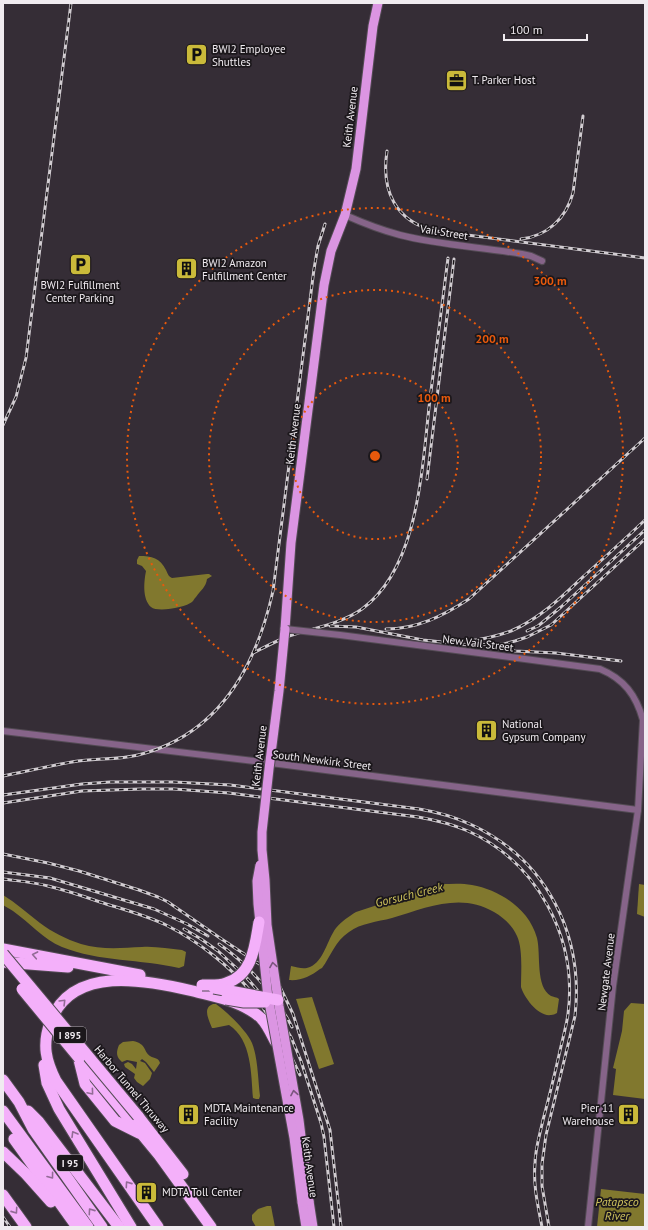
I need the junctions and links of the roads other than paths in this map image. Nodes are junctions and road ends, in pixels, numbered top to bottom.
1 (373, 3) edge
2 (378, 3) edge
3 (373, 26) junction
4 (345, 215) junction
5 (542, 261) dead end
6 (285, 629) junction
7 (284, 656) dead end
8 (643, 720) joint
9 (3, 731) edge
10 (271, 764) junction
11 (638, 810) junction
12 (262, 850) junction
13 (260, 922) junction
14 (3, 949) edge
15 (3, 954) edge
16 (3, 962) edge
17 (3, 966) edge
18 (128, 973) junction
19 (202, 985) junction
20 (226, 999) junction
21 (272, 1000) junction
22 (275, 1041) junction
23 (46, 1048) junction
24 (79, 1058) junction
25 (3, 1080) edge
26 (18, 1102) junction
27 (3, 1111) edge
28 (3, 1123) edge
29 (144, 1136) junction
30 (3, 1152) edge
31 (160, 1155) junction
32 (3, 1195) edge
33 (306, 1201) junction
34 (26, 1227) edge
35 (75, 1227) edge
36 (88, 1227) edge
37 (102, 1227) edge
38 (119, 1227) edge
39 (131, 1227) edge
40 (158, 1227) edge
41 (205, 1227) edge
42 (211, 1227) edge
43 (219, 1227) edge
44 (306, 1227) edge
45 (313, 1227) edge
46 (588, 1227) edge

1 - 3 main road, Keith Avenue
2 - 3 main road, Keith Avenue
3 - 4 main road, Keith Avenue
4 - 5 street, Vail Street
4 - 6 main road, Keith Avenue
6 - 8 street, New Vail Street, bridge
6 - 12 main road, Keith Avenue, bridge
7 - 10 street, Keith Avenue
8 - 11 street, Newgate Avenue
9 - 10 street, South Newkirk Street
10 - 11 street, South Newkirk Street
11 - 46 street, Newgate Avenue
12 - 13 main road, Keith Avenue, bridge
21 -> 12 main road, Keith Avenue, bridge
13 - 19 highway, bridge
13 - 21 main road, Keith Avenue, bridge
18 -> 14 highway
15 - 43 highway, Harbor Tunnel Thruway / I 895, bridge
16 - 18 highway
17 - 24 highway, Harbor Tunnel Thruway / I 895, bridge
18 - 19 highway
19 - 21 highway, bridge
20 - 21 highway, bridge
20 - 22 highway, bridge
23 -> 20 highway, bridge
21 - 22 main road, Keith Avenue, bridge
33 -> 21 main road, Keith Avenue, bridge
22 - 33 main road, Keith Avenue, bridge
39 -> 23 highway
40 -> 23 highway
24 - 29 highway, Harbor Tunnel Thruway / I 895
24 -> 29 highway
25 - 26 highway, I 95
37 -> 26 highway, I 95
26 - 38 highway, I 95
27 -> 36 highway, I 95
28 - 35 highway, I 95
29 - 31 highway, Harbor Tunnel Thruway / I 895
30 - 35 highway
31 - 41 highway
31 - 42 highway, Harbor Tunnel Thruway / I 895
32 -> 34 highway
33 - 44 main road, Keith Avenue
33 - 45 main road, Keith Avenue

